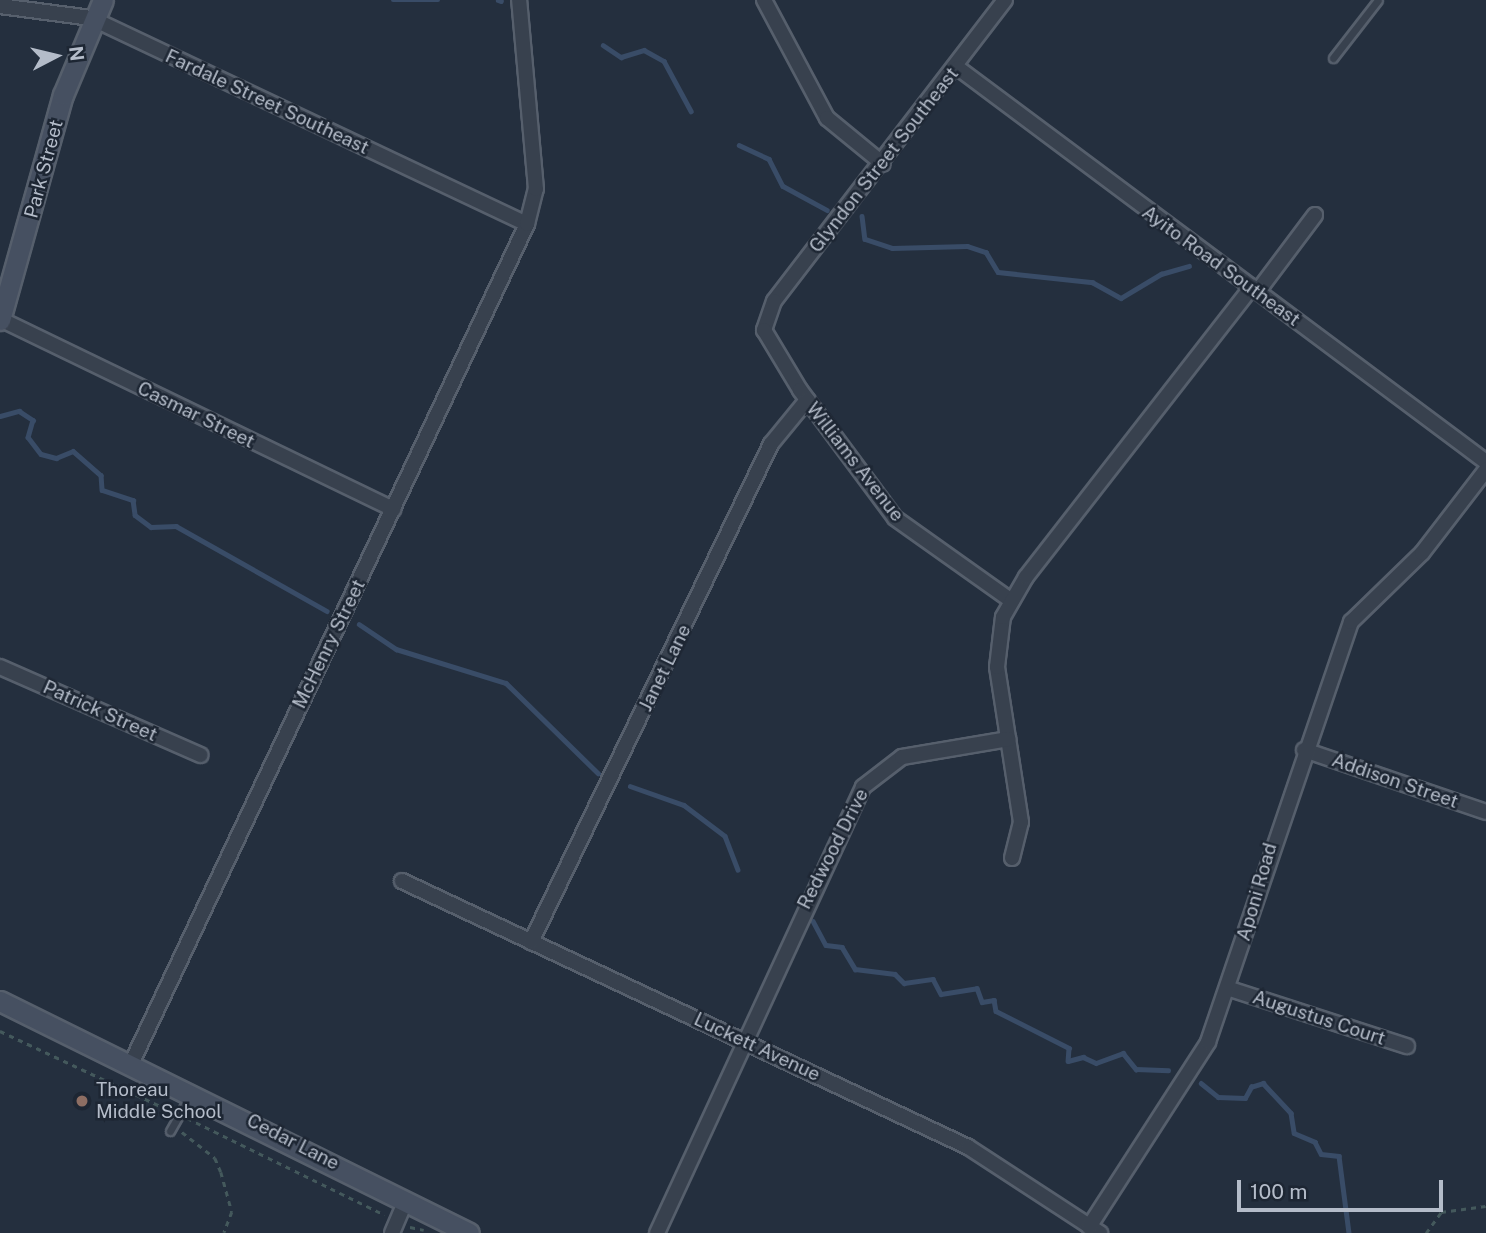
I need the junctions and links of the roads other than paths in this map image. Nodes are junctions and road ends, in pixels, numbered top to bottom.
1 (103, 0) edge
2 (519, 0) edge
3 (764, 0) edge
4 (1005, 0) edge
5 (1378, 0) edge
6 (0, 6) edge
7 (91, 18) junction
8 (1333, 58) dead end
9 (958, 68) junction
10 (883, 164) junction
11 (1315, 215) dead end
12 (527, 224) junction
13 (1255, 289) junction
14 (0, 319) edge
15 (764, 322) joint
16 (807, 400) junction
17 (1486, 462) edge
18 (1486, 470) edge
19 (393, 509) junction
20 (1012, 601) junction
21 (0, 667) edge
22 (1009, 739) junction
23 (1304, 750) junction
24 (200, 755) dead end
25 (1486, 812) edge
26 (1012, 858) dead end
27 (402, 881) dead end
28 (531, 942) junction
29 (1230, 989) junction
30 (0, 1002) edge
31 (746, 1041) junction
32 (1407, 1046) dead end
33 (131, 1064) junction
34 (192, 1092) junction
35 (172, 1128) road end
36 (398, 1219) edge
37 (1095, 1230) edge
38 (470, 1233) edge
39 (657, 1233) edge

1 - 7 main road, Park Street
2 - 12 street, McHenry Street
3 - 10 street
4 - 9 street, Glyndon Street Southeast
5 - 8 lane
6 - 7 street, Fardale Street Southeast
7 - 12 street, Fardale Street Southeast
7 - 14 main road, Park Street
9 - 10 street, Glyndon Street Southeast
9 - 13 street, Ayito Road Southeast
10 - 15 street, Glyndon Street Southeast
11 - 13 street
12 - 19 street, McHenry Street
13 - 17 street, Ayito Road Southeast
13 - 20 street
14 - 19 street, Casmar Street
15 - 16 street, Williams Avenue
16 - 20 street, Williams Avenue
16 - 28 street, Janet Lane
18 - 23 street, Aponi Road
19 - 33 street, McHenry Street
20 - 22 street
21 - 24 street, Patrick Street
22 - 26 street
22 - 31 street, Redwood Drive
23 - 25 street, Addison Street
23 - 29 street, Aponi Road
27 - 28 street, Luckett Avenue
28 - 31 street, Luckett Avenue
29 - 32 street, Augustus Court
29 - 37 street, Aponi Road
30 - 33 main road, Cedar Lane
31 - 37 street, Luckett Avenue
31 - 39 street, Redwood Drive
33 - 34 main road, Cedar Lane
34 - 35 lane
34 - 36 main road, Cedar Lane
36 - 38 main road, Cedar Lane

